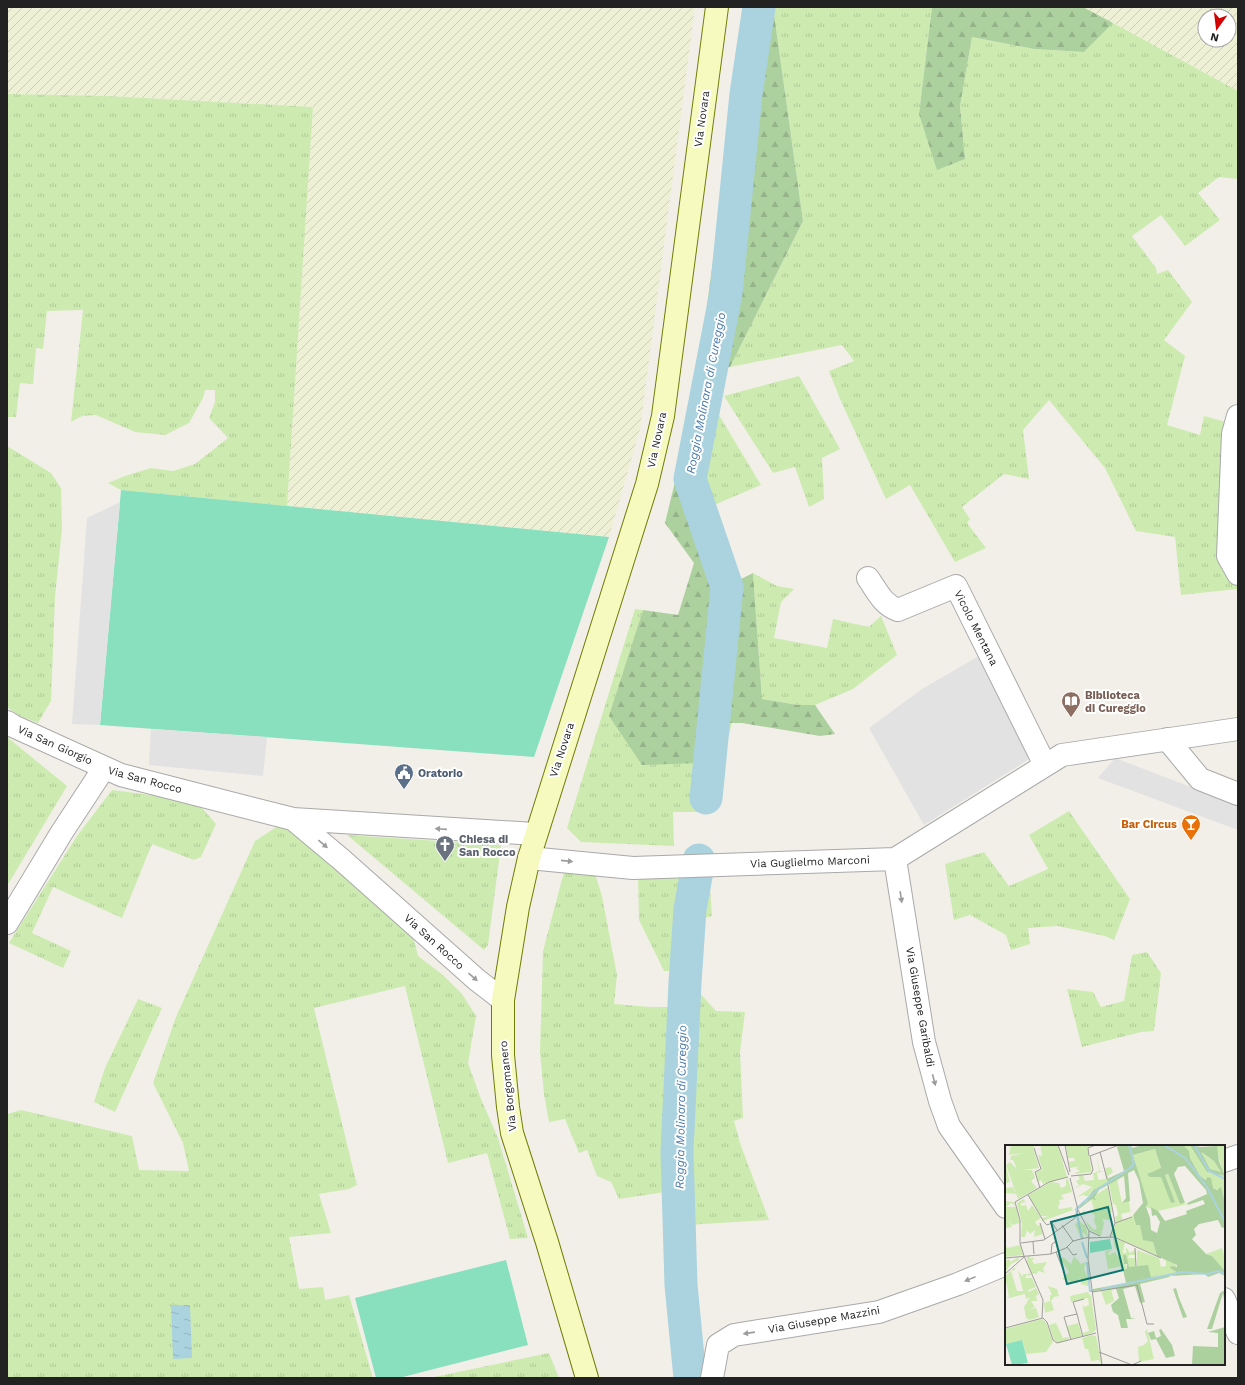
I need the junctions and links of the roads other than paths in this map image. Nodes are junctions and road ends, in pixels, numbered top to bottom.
1 (717, 7) edge
2 (1238, 416) edge
3 (1238, 574) edge
4 (868, 578) dead end
5 (7, 722) edge
6 (1238, 729) edge
7 (1167, 739) junction
8 (1054, 760) junction
9 (104, 768) junction
10 (1238, 794) edge
11 (293, 819) junction
12 (535, 834) junction
13 (528, 858) junction
14 (895, 859) junction
15 (7, 923) edge
16 (503, 1000) junction
17 (1238, 1156) edge
18 (1225, 1161) edge
19 (1005, 1206) edge
20 (1005, 1264) edge
21 (1225, 1301) edge
22 (1238, 1333) edge
23 (587, 1378) edge
24 (712, 1378) edge

1 - 12 main road, Via Novara
2 - 3 street
4 - 8 street, Vicolo Mentana
5 - 9 street, Via San Giorgio
6 - 7 street
7 - 8 street
7 - 10 street
8 - 14 street, Via Guglielmo Marconi
9 - 11 street, Via San Rocco
9 - 15 street, Via San Rocco
12 -> 11 street, Via San Rocco
11 -> 16 street, Via San Rocco
12 - 13 main road, Via Novara
13 -> 14 street, Via Guglielmo Marconi
13 - 16 main road, Via Borgomanero
14 -> 19 street, Via Giuseppe Garibaldi
16 - 23 main road, Via Borgomanero
17 - 18 street
20 -> 24 street, Via Giuseppe Mazzini
21 - 22 street

